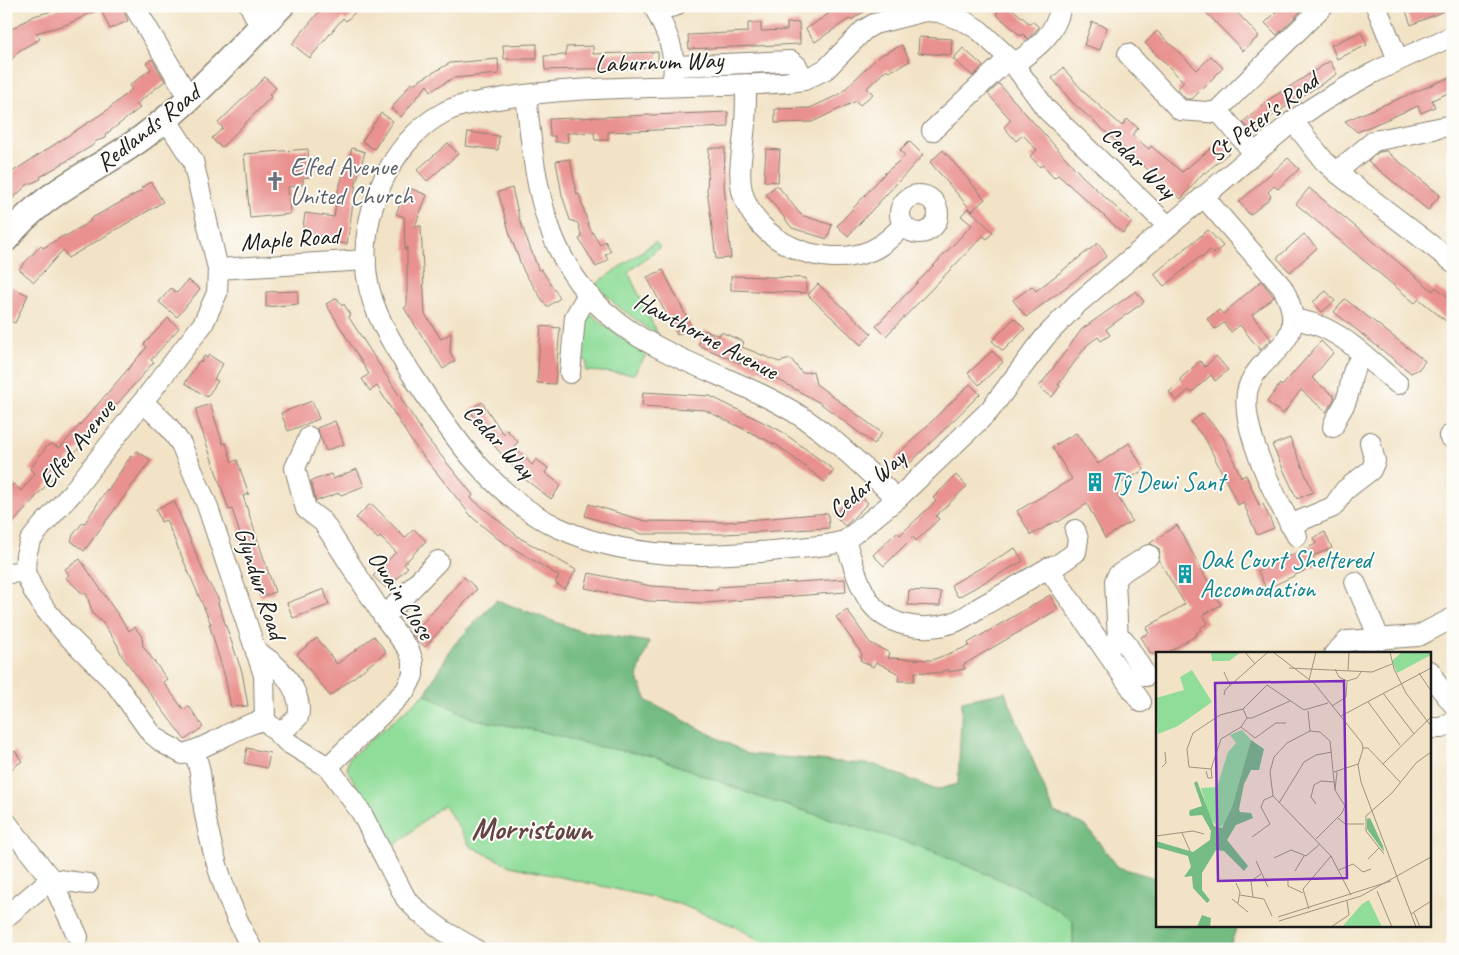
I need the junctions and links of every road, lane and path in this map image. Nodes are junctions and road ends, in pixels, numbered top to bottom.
1 (134, 6) edge
2 (281, 6) edge
3 (1061, 6) edge
4 (1323, 6) edge
5 (1376, 6) edge
6 (662, 8) edge
7 (925, 9) edge
8 (255, 17) edge
9 (1453, 36) edge
10 (1128, 54) dead end
11 (1398, 60) junction
12 (1011, 62) junction
13 (675, 66) junction
14 (804, 80) junction
15 (746, 84) junction
16 (672, 87) junction
17 (526, 95) junction
18 (190, 99) junction
19 (1215, 113) junction
20 (166, 119) junction
21 (1293, 121) junction
22 (1453, 125) edge
23 (932, 131) dead end
24 (1254, 153) junction
25 (1336, 172) junction
26 (1203, 196) junction
27 (904, 226) dead end
28 (1168, 226) junction
29 (6, 240) edge
30 (366, 260) junction
31 (1453, 262) edge
32 (218, 270) junction
33 (588, 294) junction
34 (1292, 320) junction
35 (1363, 356) junction
36 (570, 373) dead end
37 (1398, 384) dead end
38 (144, 403) junction
39 (1333, 428) dead end
40 (309, 437) dead end
41 (1370, 442) dead end
42 (897, 499) junction
43 (1075, 530) dead end
44 (845, 541) junction
45 (1149, 555) dead end
46 (438, 561) dead end
47 (1048, 568) junction
48 (16, 572) edge
49 (1355, 582) dead end
50 (384, 617) junction
51 (1453, 618) edge
52 (1380, 640) junction
53 (1110, 645) junction
54 (1417, 645) edge
55 (256, 652) junction
56 (1336, 652) edge
57 (1432, 675) edge
58 (1146, 676) dead end
59 (1141, 702) dead end
60 (1453, 704) edge
61 (265, 720) junction
62 (1453, 720) edge
63 (1432, 728) edge
64 (279, 735) junction
65 (194, 752) junction
66 (328, 767) junction
67 (6, 822) edge
68 (14, 846) edge
69 (51, 879) junction
70 (88, 884) dead end
71 (6, 917) edge
72 (78, 937) dead end
73 (252, 949) edge
74 (475, 949) edge

1 - 18 street
2 - 8 main road, Redlands Road
3 - 12 street
4 - 19 street
5 - 11 street
6 - 13 street
7 - 12 street, Laburnum Way
7 - 14 street, Laburnum Way
8 - 18 main road, Redlands Road
9 - 11 street, St Peter's Road
10 - 19 street
11 - 21 street, St Peter's Road
12 - 23 street
12 - 28 street, Cedar Way
13 - 14 street
13 - 16 street
14 - 15 street, Laburnum Way
15 - 16 street, Laburnum Way
15 - 27 street
16 - 17 street, Laburnum Way
17 - 30 street, Laburnum Way
17 - 33 street, Hawthorne Avenue
18 - 20 main road, Redlands Road
19 - 24 street
20 - 29 main road, Redlands Road
20 - 32 street, Elfed Avenue
21 - 24 street, St Peter's Road
21 - 25 street
22 - 25 street
24 - 26 street, St Peter's Road
25 - 31 street
26 - 28 street, St Peter's Road
26 - 34 street
28 - 42 street, Cedar Way
30 - 32 street, Maple Road
30 - 44 street, Cedar Way
32 - 38 street, Elfed Avenue
33 - 36 street
33 - 42 street, Hawthorne Avenue
34 - 35 street
34 - 41 street
35 - 37 street
35 - 39 street
38 - 48 street, Elfed Avenue
38 - 55 street, Glyndwr Road
40 - 50 street, Owain Close
42 - 44 street, Cedar Way
43 - 47 street
44 - 47 street
45 - 53 street
46 - 50 street
47 - 53 street
48 - 65 street, Elfed Avenue
49 - 52 street
50 - 66 street, Owain Close
51 - 54 street
52 - 54 street
52 - 56 street
53 - 58 street
53 - 59 street
55 - 61 street, Glyndwr Road
55 - 64 street
57 - 60 street
61 - 64 street
61 - 65 street
62 - 63 street
64 - 66 street
65 - 73 street
66 - 74 street
67 - 68 street
68 - 69 street
69 - 70 street
69 - 71 street
69 - 72 street

